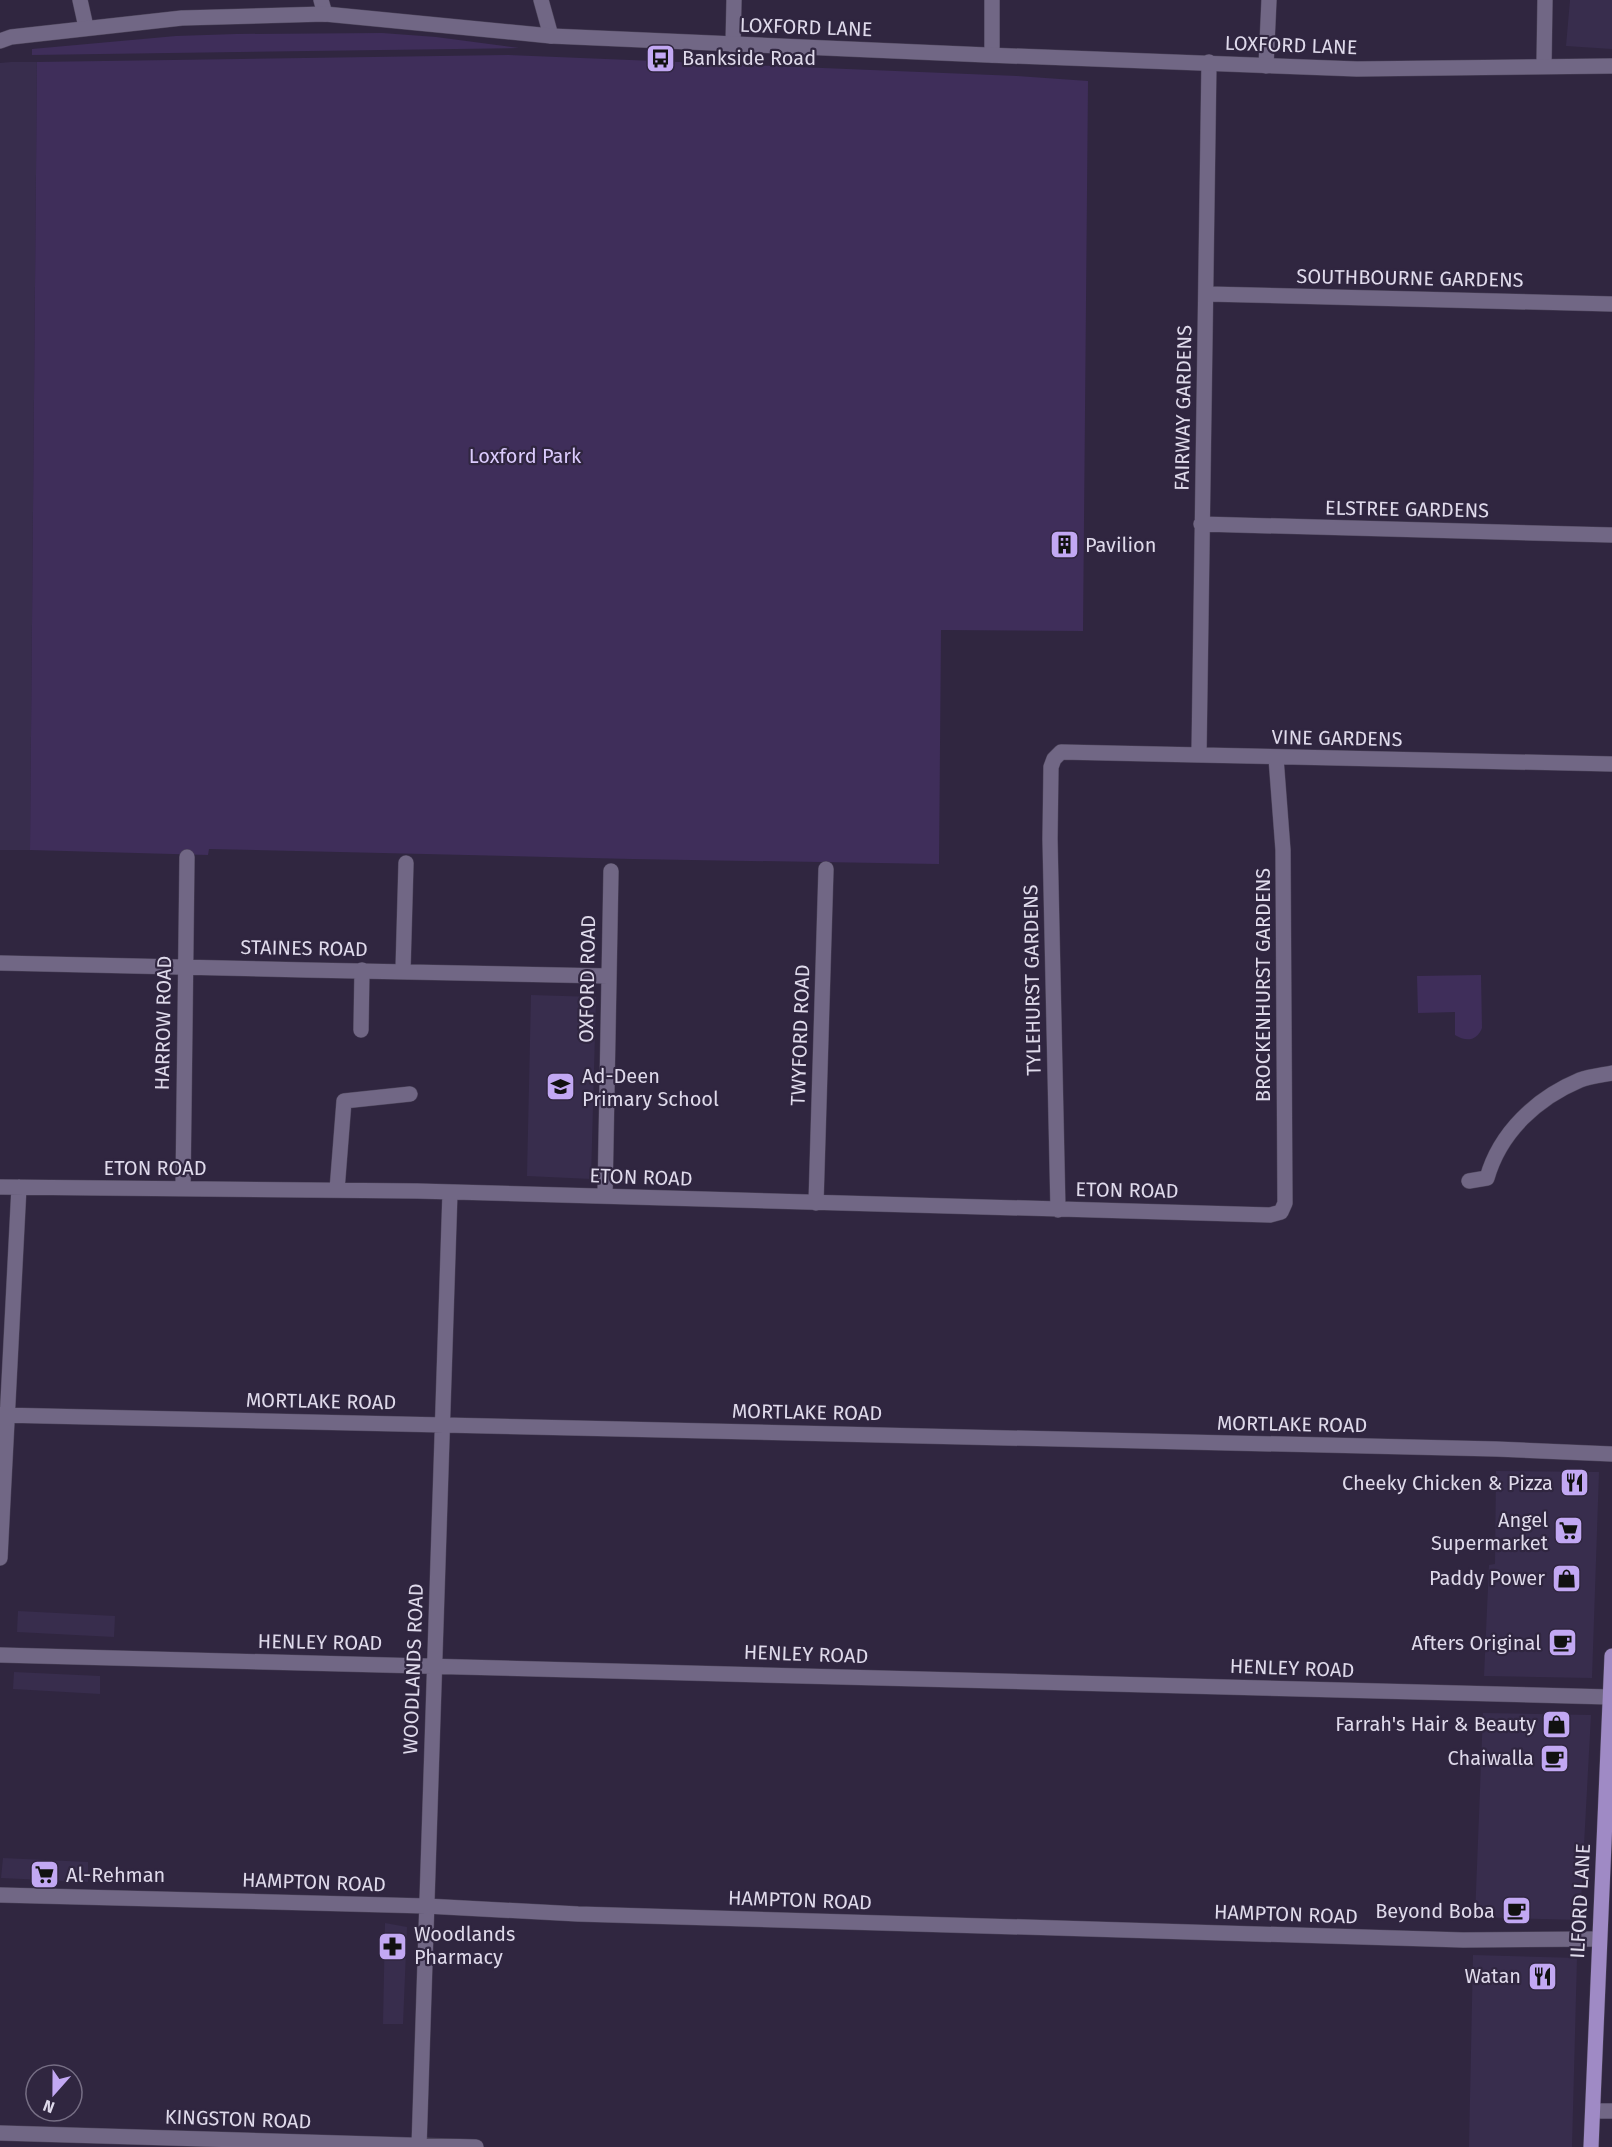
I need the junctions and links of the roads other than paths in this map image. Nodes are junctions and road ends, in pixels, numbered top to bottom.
1 (80, 0) edge
2 (541, 0) edge
3 (734, 0) edge
4 (992, 0) edge
5 (1269, 0) edge
6 (1545, 0) edge
7 (323, 7) edge
8 (86, 27) junction
9 (551, 36) junction
10 (0, 41) edge
11 (733, 45) junction
12 (992, 55) junction
13 (1209, 62) junction
14 (1544, 65) junction
15 (1266, 66) junction
16 (1612, 66) edge
17 (1207, 294) junction
18 (1612, 304) edge
19 (1201, 524) junction
20 (1612, 535) edge
21 (1061, 752) joint
22 (1199, 754) junction
23 (1276, 758) junction
24 (1612, 764) edge
25 (187, 857) dead end
26 (406, 863) dead end
27 (826, 869) dead end
28 (611, 872) dead end
29 (0, 963) edge
30 (184, 968) junction
31 (362, 970) junction
32 (403, 970) junction
33 (608, 976) junction
34 (361, 1030) dead end
35 (1612, 1074) edge
36 (410, 1094) dead end
37 (1469, 1181) dead end
38 (0, 1187) edge
39 (19, 1187) junction
40 (183, 1189) junction
41 (337, 1190) junction
42 (450, 1192) junction
43 (605, 1196) junction
44 (816, 1203) junction
45 (1058, 1210) junction
46 (1281, 1212) joint
47 (4, 1415) edge
48 (443, 1424) junction
49 (1612, 1454) edge
50 (0, 1558) edge
51 (0, 1655) edge
52 (1612, 1656) edge
53 (434, 1666) junction
54 (1611, 1705) edge
55 (0, 1895) edge
56 (1606, 1901) edge
57 (426, 1906) junction
58 (1599, 1939) junction
59 (1612, 2110) edge
60 (1593, 2111) junction
61 (0, 2133) edge
62 (419, 2146) edge
63 (476, 2147) edge
64 (1591, 2147) edge

1 - 8 street
2 - 9 street
3 - 11 street
4 - 12 street
5 - 15 street
6 - 14 street
7 - 8 street, LOXFORD LANE
7 - 9 street, LOXFORD LANE
8 - 10 street, LOXFORD LANE
9 - 11 street, LOXFORD LANE
11 - 12 street, LOXFORD LANE
12 - 13 street, LOXFORD LANE
13 - 15 street, LOXFORD LANE
13 - 17 street, FAIRWAY GARDENS
14 - 15 street, LOXFORD LANE
14 - 16 street, LOXFORD LANE
17 - 18 street, SOUTHBOURNE GARDENS
17 - 19 street, FAIRWAY GARDENS
19 - 20 street, ELSTREE GARDENS
19 - 22 street, FAIRWAY GARDENS
21 - 22 street, VINE GARDENS
21 - 45 street, TYLEHURST GARDENS
22 - 23 street, VINE GARDENS
23 - 24 street, VINE GARDENS
23 - 46 street, BROCKENHURST GARDENS
25 - 30 street, HARROW ROAD
26 - 32 street
27 - 44 street, TWYFORD ROAD
28 - 33 street, OXFORD ROAD
29 - 30 street, STAINES ROAD
30 - 31 street, STAINES ROAD
30 - 40 street, HARROW ROAD
31 - 32 street, STAINES ROAD
31 - 34 street
32 - 33 street, STAINES ROAD
33 - 43 street, OXFORD ROAD
35 - 37 street
36 - 41 street
38 - 39 street, ETON ROAD
39 - 40 street, ETON ROAD
39 - 47 street
40 - 41 street, ETON ROAD
41 - 42 street, ETON ROAD
42 - 43 street, ETON ROAD
42 - 48 street, WOODLANDS ROAD
43 - 44 street, ETON ROAD
44 - 45 street, ETON ROAD
45 - 46 street, ETON ROAD
47 - 48 street, MORTLAKE ROAD
47 - 50 street
48 - 49 street, MORTLAKE ROAD
48 - 53 street, WOODLANDS ROAD
51 - 53 street, HENLEY ROAD
52 - 54 main road, ILFORD LANE
53 - 54 street, HENLEY ROAD
53 - 57 street, WOODLANDS ROAD
54 - 56 main road, ILFORD LANE
55 - 57 street, HAMPTON ROAD
56 - 58 main road, ILFORD LANE
57 - 58 street, HAMPTON ROAD
57 - 62 street, WOODLANDS ROAD
58 - 60 main road, ILFORD LANE
59 - 60 street
60 - 64 main road, ILFORD LANE
61 - 62 street, KINGSTON ROAD
62 - 63 street, KINGSTON ROAD

